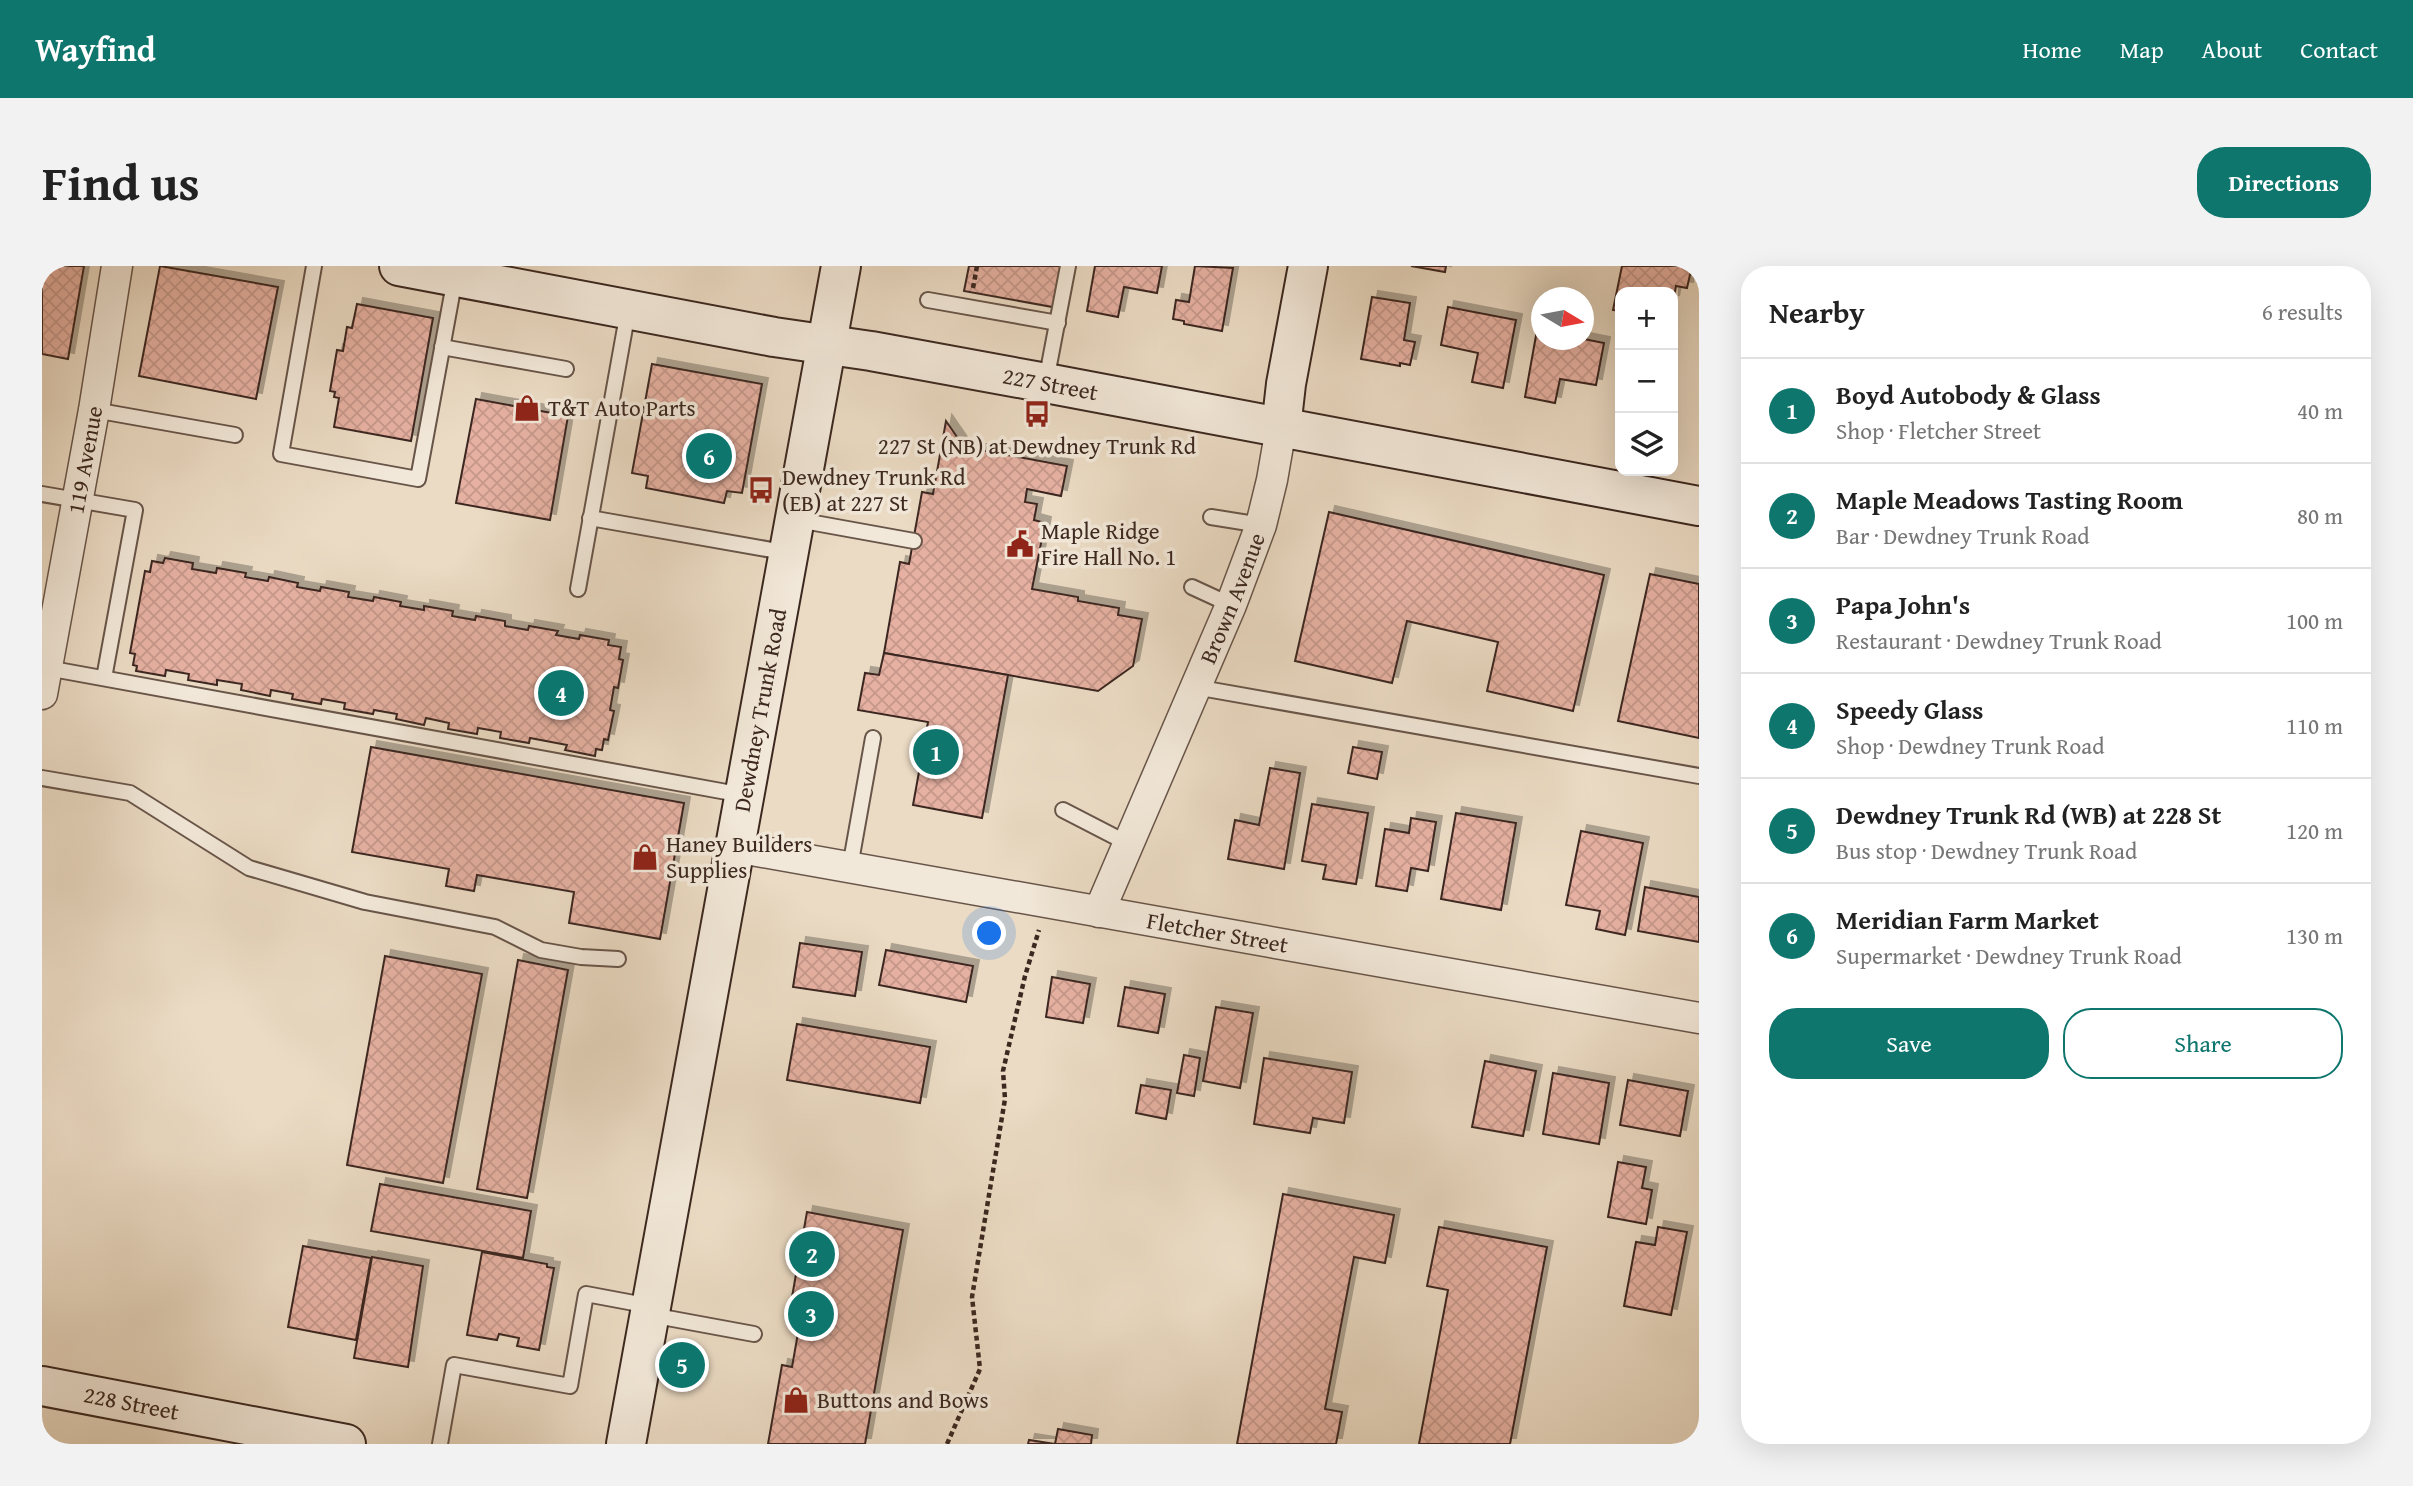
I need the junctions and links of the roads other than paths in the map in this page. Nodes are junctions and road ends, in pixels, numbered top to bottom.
1 (117, 266) edge
2 (314, 266) edge
3 (399, 266) edge
4 (841, 266) edge
5 (1068, 266) edge
6 (1308, 266) edge
7 (456, 271) edge
8 (928, 300) dead end
9 (628, 310) junction
10 (1058, 323) junction
11 (827, 345) junction
12 (442, 346) junction
13 (566, 369) dead end
14 (1046, 383) junction
15 (94, 410) junction
16 (1281, 428) junction
17 (235, 435) dead end
18 (42, 494) edge
19 (78, 500) junction
20 (1699, 506) edge
21 (1211, 517) dead end
22 (590, 518) junction
23 (1261, 526) junction
24 (792, 536) junction
25 (914, 541) dead end
26 (1192, 587) dead end
27 (578, 589) dead end
28 (1231, 605) junction
29 (104, 678) junction
30 (44, 681) edge
31 (1195, 687) junction
32 (873, 738) dead end
33 (1699, 776) edge
34 (42, 778) edge
35 (744, 795) junction
36 (1063, 810) dead end
37 (1127, 843) junction
38 (735, 847) junction
39 (850, 867) junction
40 (1099, 912) junction
41 (618, 959) dead end
42 (1699, 1018) edge
43 (651, 1310) junction
44 (754, 1334) dead end
45 (42, 1386) edge
46 (346, 1444) edge
47 (440, 1444) edge
48 (626, 1444) edge

1 - 15 street, 119 Avenue
2 - 12 lane
3 - 7 main road, 227 Street
4 - 11 main road, Dewdney Trunk Road
5 - 10 lane
6 - 16 main road, Brown Avenue
7 - 9 main road, 227 Street
7 - 12 lane
8 - 10 lane
9 - 11 main road, 227 Street
9 - 22 lane
10 - 14 lane
11 - 14 main road, 227 Street
11 - 24 main road, Dewdney Trunk Road
12 - 13 lane
14 - 16 main road, 227 Street
15 - 17 lane
15 - 19 street, 119 Avenue
16 - 20 main road, 227 Street
16 - 23 street, Brown Avenue
18 - 19 lane
19 - 29 lane
19 - 30 street, 119 Avenue
21 - 23 lane
22 - 24 lane
22 - 27 lane
23 - 28 street, Brown Avenue
24 - 25 lane
24 - 35 main road, Dewdney Trunk Road
26 - 28 lane
28 - 31 street, Brown Avenue
29 - 30 lane
29 - 35 lane
31 - 33 lane
31 - 37 street, Brown Avenue
32 - 39 lane
34 - 41 lane
35 - 38 main road, Dewdney Trunk Road
36 - 37 lane
37 - 40 street, Brown Avenue
38 - 39 street, Fletcher Street
38 - 43 main road, Dewdney Trunk Road
39 - 40 street, Fletcher Street
40 - 42 street, Fletcher Street
43 - 44 lane
43 - 47 lane
43 - 48 main road, Dewdney Trunk Road
45 - 46 main road, 228 Street

